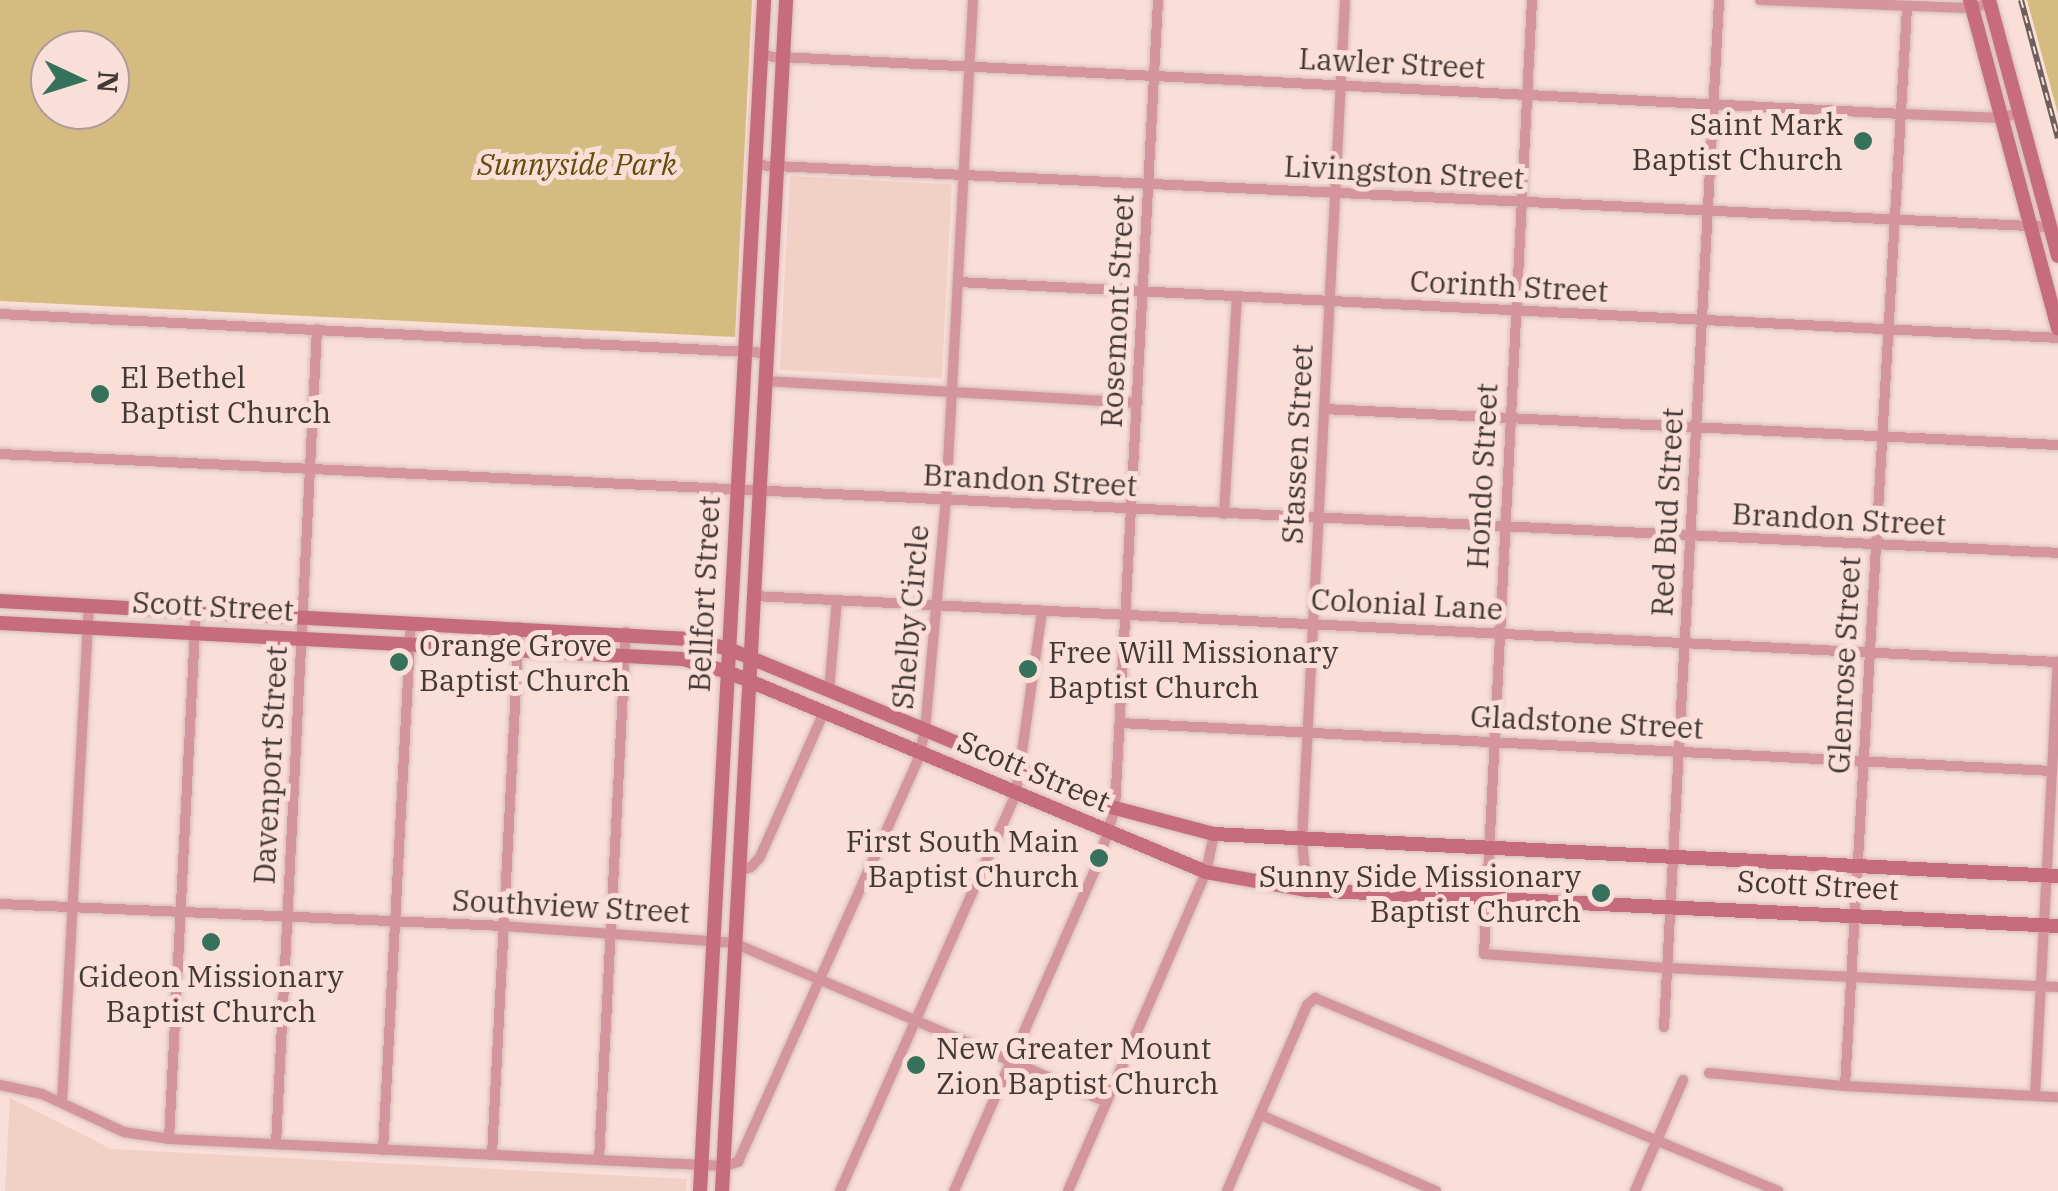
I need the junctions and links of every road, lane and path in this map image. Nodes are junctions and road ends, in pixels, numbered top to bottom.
1 (764, 0) edge
2 (786, 0) edge
3 (973, 0) edge
4 (1158, 0) edge
5 (1345, 0) edge
6 (1532, 0) edge
7 (1720, 0) edge
8 (1760, 0) edge
9 (1990, 1) edge
10 (1971, 4) edge
11 (1907, 7) junction
12 (761, 56) junction
13 (783, 57) junction
14 (969, 68) junction
15 (1154, 77) junction
16 (1341, 86) junction
17 (1527, 94) junction
18 (1714, 104) junction
19 (2020, 112) junction
20 (1900, 114) junction
21 (2003, 118) junction
22 (755, 165) junction
23 (776, 166) junction
24 (964, 174) junction
25 (1148, 184) junction
26 (1335, 194) junction
27 (1522, 203) junction
28 (1708, 212) junction
29 (1894, 221) junction
30 (2050, 227) junction
31 (2031, 229) junction
32 (2058, 256) edge
33 (958, 282) junction
34 (1143, 294) junction
35 (1237, 298) junction
36 (1330, 302) junction
37 (1516, 312) junction
38 (0, 314) edge
39 (1702, 320) junction
40 (2058, 328) edge
41 (317, 329) junction
42 (1888, 330) junction
43 (2058, 338) edge
44 (744, 352) junction
45 (767, 354) junction
46 (766, 382) junction
47 (952, 391) junction
48 (1137, 403) junction
49 (1324, 409) junction
50 (1510, 418) junction
51 (1697, 426) junction
52 (1882, 436) junction
53 (2058, 445) edge
54 (0, 454) edge
55 (310, 470) junction
56 (738, 490) junction
57 (760, 490) junction
58 (946, 500) junction
59 (1132, 510) junction
60 (1224, 514) junction
61 (1318, 518) junction
62 (1504, 526) junction
63 (1691, 537) junction
64 (1876, 547) junction
65 (2058, 553) edge
66 (754, 596) junction
67 (836, 600) junction
68 (0, 601) edge
69 (935, 604) junction
70 (89, 606) junction
71 (196, 610) junction
72 (1042, 611) junction
73 (1126, 615) junction
74 (302, 616) junction
75 (411, 622) junction
76 (0, 623) edge
77 (1313, 624) junction
78 (88, 627) junction
79 (519, 627) junction
80 (626, 632) junction
81 (195, 633) junction
82 (1499, 633) junction
83 (301, 638) junction
84 (1685, 642) junction
85 (410, 643) junction
86 (517, 649) junction
87 (730, 649) junction
88 (1870, 653) junction
89 (625, 654) junction
90 (750, 657) junction
91 (2058, 662) edge
92 (728, 672) junction
93 (749, 681) junction
94 (829, 691) junction
95 (824, 712) junction
96 (1120, 723) junction
97 (925, 730) junction
98 (1307, 732) junction
99 (1493, 742) junction
100 (1679, 752) junction
101 (920, 753) junction
102 (1864, 762) junction
103 (1018, 768) junction
104 (2052, 771) junction
105 (1016, 794) junction
106 (1115, 808) junction
107 (719, 832) junction
108 (1109, 832) junction
109 (741, 834) junction
110 (1214, 834) junction
111 (1302, 841) junction
112 (1488, 849) junction
113 (1674, 858) junction
114 (1858, 868) junction
115 (739, 872) junction
116 (1206, 872) junction
117 (2052, 875) edge
118 (1307, 890) junction
119 (1485, 897) junction
120 (0, 904) edge
121 (1671, 905) junction
122 (73, 908) junction
123 (181, 913) junction
124 (1855, 915) junction
125 (288, 917) junction
126 (396, 922) junction
127 (503, 926) junction
128 (2051, 926) edge
129 (611, 934) junction
130 (713, 940) junction
131 (734, 944) junction
132 (1668, 968) junction
133 (821, 978) junction
134 (1852, 978) junction
135 (2040, 986) junction
136 (2058, 987) edge
137 (916, 1019) junction
138 (1664, 1028) dead end
139 (707, 1054) junction
140 (729, 1054) junction
141 (1011, 1060) junction
142 (1709, 1073) dead end
143 (1683, 1080) dead end
144 (0, 1085) edge
145 (1845, 1086) junction
146 (2034, 1096) junction
147 (2058, 1096) edge
148 (62, 1102) junction
149 (1107, 1102) junction
150 (1261, 1115) junction
151 (169, 1139) junction
152 (1657, 1140) junction
153 (276, 1144) junction
154 (384, 1150) junction
155 (492, 1155) junction
156 (599, 1160) junction
157 (701, 1165) junction
158 (724, 1166) junction
159 (700, 1191) edge
160 (722, 1191) edge
161 (840, 1191) edge
162 (954, 1191) edge
163 (1068, 1191) edge
164 (1228, 1191) edge
165 (1436, 1191) edge
166 (1635, 1191) edge
167 (1778, 1191) edge

1 - 12 main road, Bellfort Street
2 - 13 main road, Bellfort Street
3 - 14 street, Shelby Circle
4 - 15 street, Rosemont Street
5 - 16 street, Stassen Street
6 - 17 street, Hondo Street
7 - 18 street, Red Bud Street
8 - 11 street
9 - 10 street
9 - 19 main road
10 - 11 street
10 - 21 main road
11 - 20 street, Glenrose Street
12 - 13 street, Lawler Street
12 - 22 main road, Bellfort Street
13 - 14 street, Lawler Street
13 - 23 main road, Bellfort Street
14 - 15 street, Lawler Street
14 - 24 street, Shelby Circle
15 - 16 street, Lawler Street
15 - 25 street, Rosemont Street
16 - 17 street, Lawler Street
16 - 26 street, Stassen Street
17 - 18 street, Lawler Street
17 - 27 street, Hondo Street
18 - 20 street, Lawler Street
18 - 28 street, Red Bud Street
19 - 21 street, Lawler Street
19 - 30 main road
20 - 21 street, Lawler Street
20 - 29 street, Glenrose Street
21 - 31 main road
22 - 23 street, Livingston Street
22 - 44 main road, Bellfort Street
23 - 24 street, Livingston Street
23 - 45 main road, Bellfort Street
24 - 25 street, Livingston Street
24 - 33 street, Shelby Circle
25 - 26 street, Livingston Street
25 - 34 street, Rosemont Street
26 - 27 street, Livingston Street
26 - 36 street, Stassen Street
27 - 28 street, Livingston Street
27 - 37 street, Hondo Street
28 - 29 street, Livingston Street
28 - 39 street, Red Bud Street
29 - 31 street, Livingston Street
29 - 42 street, Glenrose Street
30 - 31 street, Livingston Street
30 - 32 main road
31 - 40 main road
33 - 34 street, Corinth Street
33 - 47 street, Shelby Circle
34 - 35 street, Corinth Street
34 - 48 street, Rosemont Street
35 - 36 street, Corinth Street
35 - 60 street
36 - 37 street, Corinth Street
36 - 49 street, Stassen Street
37 - 39 street, Corinth Street
37 - 50 street, Hondo Street
38 - 41 street
39 - 42 street, Corinth Street
39 - 51 street, Red Bud Street
41 - 44 street
41 - 55 street, Davenport Street
42 - 43 street, Corinth Street
42 - 52 street, Glenrose Street
44 - 45 street
44 - 56 main road, Bellfort Street
45 - 46 main road, Bellfort Street
46 - 47 street
46 - 57 main road, Bellfort Street
47 - 48 street
47 - 58 street, Shelby Circle
48 - 59 street, Rosemont Street
49 - 50 street
49 - 61 street, Stassen Street
50 - 51 street
50 - 62 street, Hondo Street
51 - 52 street
51 - 63 street, Red Bud Street
52 - 53 street
52 - 64 street, Glenrose Street
54 - 55 street, Brandon Street
55 - 56 street, Brandon Street
55 - 74 street, Davenport Street
56 - 57 street, Brandon Street
56 - 87 main road, Bellfort Street
57 - 58 street, Brandon Street
57 - 66 main road, Bellfort Street
58 - 59 street, Brandon Street
58 - 69 street, Shelby Circle
59 - 60 street, Brandon Street
59 - 73 street, Rosemont Street
60 - 61 street, Brandon Street
61 - 62 street, Brandon Street
61 - 77 street, Stassen Street
62 - 63 street, Brandon Street
62 - 82 street, Hondo Street
63 - 64 street, Brandon Street
63 - 84 street, Red Bud Street
64 - 65 street, Brandon Street
64 - 88 street, Glenrose Street
66 - 67 street, Colonial Lane
66 - 90 main road, Bellfort Street
67 - 69 street, Colonial Lane
67 - 94 street
68 - 70 main road, Scott Street
69 - 72 street, Colonial Lane
69 - 97 street, Shelby Circle
70 - 71 main road, Scott Street
70 - 78 street
71 - 74 main road, Scott Street
71 - 81 street
72 - 73 street, Colonial Lane
72 - 103 street
73 - 77 street, Colonial Lane
73 - 96 street, Rosemont Street
74 - 75 main road, Scott Street
74 - 83 street, Davenport Street
75 - 79 main road, Scott Street
75 - 85 street
76 - 78 main road, Scott Street
77 - 82 street, Colonial Lane
77 - 98 street, Stassen Street
78 - 81 main road, Scott Street
78 - 122 street
79 - 80 main road, Scott Street
79 - 86 street
80 - 87 main road, Scott Street
80 - 89 street
81 - 83 main road, Scott Street
81 - 123 street
82 - 84 street, Colonial Lane
82 - 99 street, Hondo Street
83 - 85 main road, Scott Street
83 - 125 street, Davenport Street
84 - 88 street, Colonial Lane
84 - 100 street, Red Bud Street
85 - 86 main road, Scott Street
85 - 126 street
86 - 89 main road, Scott Street
86 - 127 street
87 - 90 main road, Scott Street
87 - 92 main road, Bellfort Street
88 - 91 street, Colonial Lane
88 - 102 street, Glenrose Street
89 - 92 main road, Scott Street
89 - 129 street
90 - 93 main road, Bellfort Street
90 - 94 main road, Scott Street
91 - 104 street
92 - 93 main road, Scott Street
92 - 107 main road, Bellfort Street
93 - 95 main road, Scott Street
93 - 109 main road, Bellfort Street
94 - 97 main road, Scott Street
95 - 101 main road, Scott Street
95 - 115 street
96 - 98 street, Gladstone Street
96 - 106 street, Rosemont Street
97 - 101 street, Shelby Circle
97 - 103 main road, Scott Street
98 - 99 street, Gladstone Street
98 - 111 street, Stassen Street
99 - 100 street, Gladstone Street
99 - 112 street, Hondo Street
100 - 102 street, Gladstone Street
100 - 113 street, Red Bud Street
101 - 105 main road, Scott Street
101 - 133 street, Shelby Circle
102 - 104 street, Gladstone Street
102 - 114 street, Glenrose Street
103 - 105 street
103 - 106 main road, Scott Street
104 - 117 street
105 - 108 main road, Scott Street
105 - 137 street
106 - 108 street, Rosemont Street
106 - 110 main road, Scott Street
107 - 109 main road
107 - 130 main road, Bellfort Street
108 - 116 main road, Scott Street
108 - 141 street, Rosemont Street
109 - 115 main road, Bellfort Street
110 - 111 main road, Scott Street
110 - 116 street
111 - 112 main road, Scott Street
111 - 118 street, Stassen Street
112 - 113 main road, Scott Street
112 - 119 street, Hondo Street
113 - 114 main road, Scott Street
113 - 121 street, Red Bud Street
114 - 117 main road, Scott Street
114 - 124 street, Glenrose Street
115 - 131 main road, Bellfort Street
116 - 118 main road, Scott Street
116 - 149 street
117 - 128 street
118 - 119 main road, Scott Street
119 - 121 main road, Scott Street
119 - 132 street, Hondo Street
120 - 122 street, Southview Street
121 - 124 main road, Scott Street
121 - 132 street, Red Bud Street
122 - 123 street, Southview Street
122 - 148 street
123 - 125 street, Southview Street
123 - 151 street
124 - 128 main road, Scott Street
124 - 134 street, Glenrose Street
125 - 126 street, Southview Street
125 - 153 street, Davenport Street
126 - 127 street, Southview Street
126 - 154 street
127 - 129 street, Southview Street
127 - 155 street
128 - 135 street
129 - 130 street, Southview Street
129 - 156 street
130 - 131 street, Southview Street
130 - 139 main road, Bellfort Street
131 - 133 street, Southview Street
131 - 140 main road, Bellfort Street
132 - 134 street
132 - 138 street, Red Bud Street
133 - 137 street, Southview Street
133 - 158 street, Shelby Circle
134 - 135 street
134 - 145 street, Glenrose Street
135 - 136 street
135 - 146 street
137 - 141 street, Southview Street
137 - 161 street
139 - 140 main road
139 - 157 main road, Bellfort Street
140 - 158 main road, Bellfort Street
141 - 149 street, Southview Street
141 - 162 street, Rosemont Street
142 - 145 street
143 - 152 street
144 - 148 street
145 - 146 street
146 - 147 street
148 - 151 street
149 - 163 street
150 - 152 street
150 - 164 street
150 - 165 street
151 - 153 street
152 - 166 street
152 - 167 street
153 - 154 street
154 - 155 street
155 - 156 street
156 - 157 street
157 - 158 street
157 - 159 main road, Bellfort Street
158 - 160 main road, Bellfort Street

